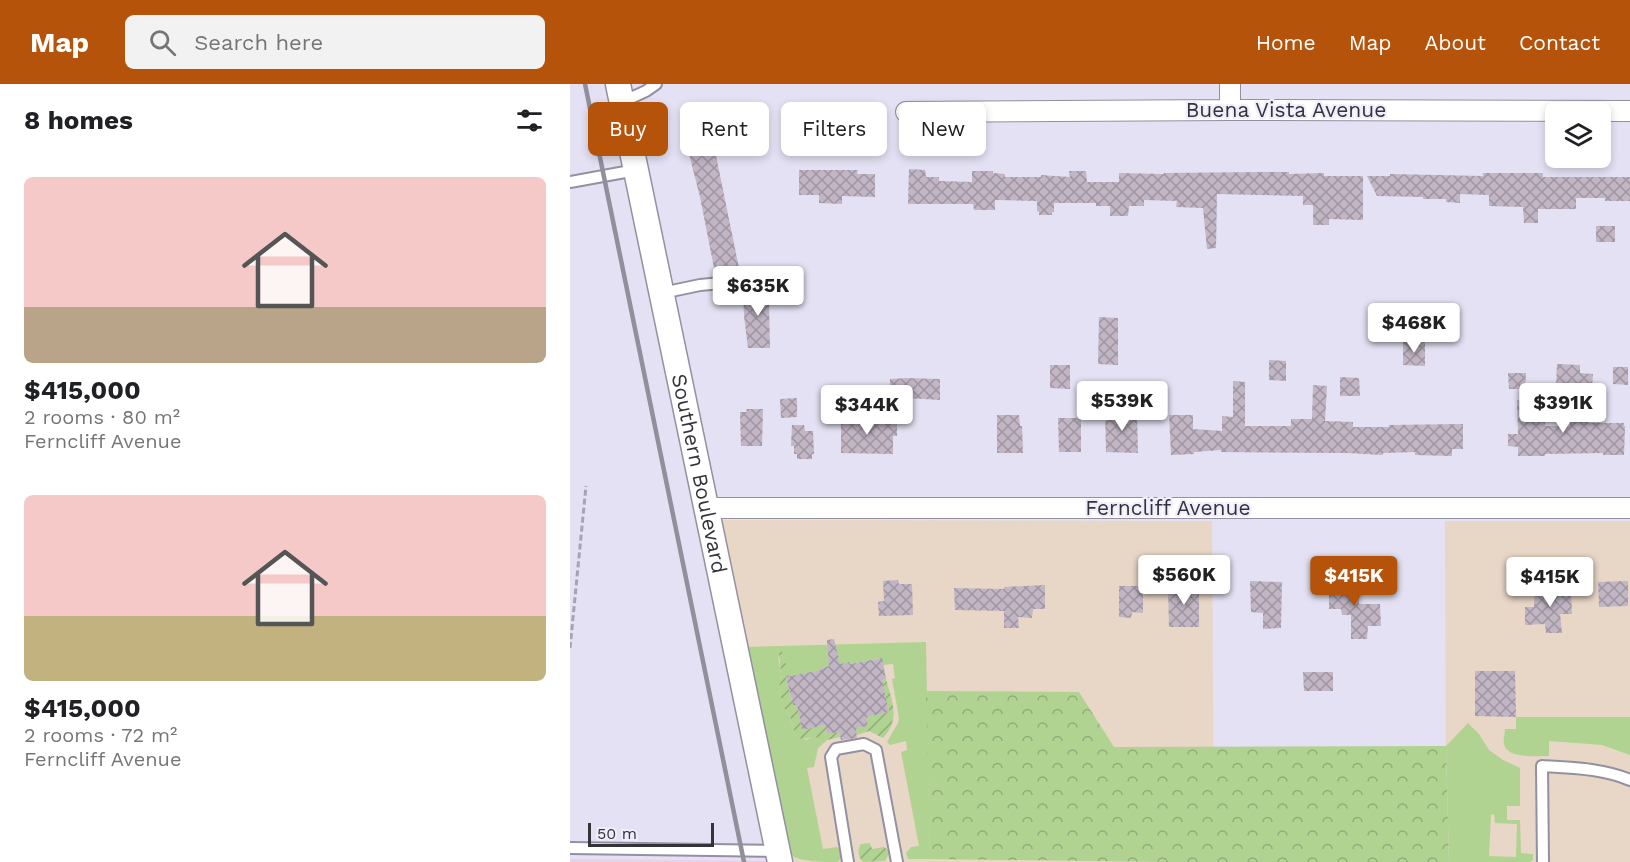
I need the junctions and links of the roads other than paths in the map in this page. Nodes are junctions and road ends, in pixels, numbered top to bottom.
1 (656, 84) edge
2 (1230, 84) edge
3 (620, 93) edge
4 (1230, 110) junction
5 (1630, 111) edge
6 (986, 112) edge
7 (636, 170) junction
8 (570, 182) edge
9 (754, 280) dead end
10 (662, 293) junction
11 (707, 508) junction
12 (1630, 508) edge
13 (1630, 780) edge
14 (570, 848) edge
15 (718, 850) junction
16 (779, 857) edge
17 (719, 862) edge
18 (848, 862) edge
19 (897, 862) edge
20 (1543, 862) edge

1 - 3 lane
2 - 4 street
3 - 7 street, Southern Boulevard
4 - 5 street, Buena Vista Avenue
4 - 6 street, Buena Vista Avenue
7 - 8 lane
7 - 10 street, Southern Boulevard
9 - 10 lane
10 - 11 street, Southern Boulevard
11 - 12 street, Ferncliff Avenue
11 - 16 street, Southern Boulevard
13 - 20 lane
14 - 15 lane
15 - 16 lane
15 - 17 lane
18 - 19 lane

